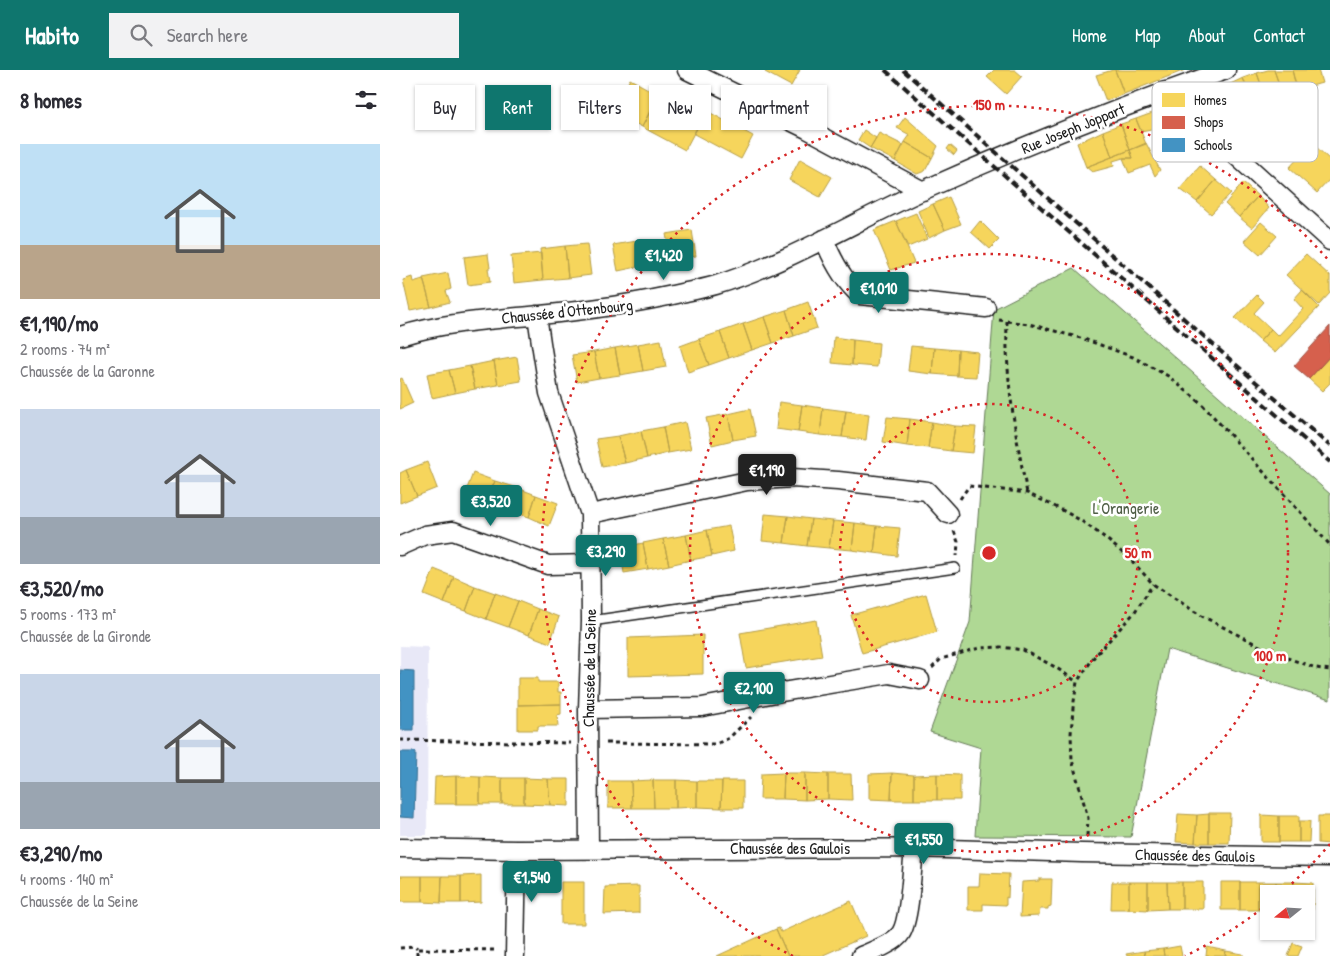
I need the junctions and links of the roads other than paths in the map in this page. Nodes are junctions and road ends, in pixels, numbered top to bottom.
1 (688, 70) edge
2 (1226, 70) edge
3 (1191, 82) edge
4 (1152, 96) edge
5 (1243, 162) edge
6 (923, 191) junction
7 (824, 239) junction
8 (1330, 241) edge
9 (986, 308) road end
10 (538, 315) junction
11 (400, 336) edge
12 (590, 514) junction
13 (948, 514) road end
14 (400, 546) edge
15 (590, 564) junction
16 (955, 568) road end
17 (590, 621) junction
18 (920, 680) road end
19 (588, 709) junction
20 (400, 848) edge
21 (914, 848) junction
22 (589, 849) junction
23 (517, 850) junction
24 (1330, 857) edge
25 (515, 953) edge
26 (861, 956) edge

1 - 6 street
2 - 3 street, Rue Joseph Joppart
4 - 6 street, Rue Joseph Joppart
5 - 8 street
6 - 7 street, Chaussée d'Ottenbourg
7 - 9 street
7 - 10 street, Chaussée d'Ottenbourg
10 - 11 street, Chaussée d'Ottenbourg
10 - 12 street, Chaussée de la Seine
12 - 13 street
12 - 15 street, Chaussée de la Seine
14 - 15 street
15 - 17 street, Chaussée de la Seine
16 - 17 lane
17 - 19 street, Chaussée de la Seine
18 - 19 street
19 - 22 street, Chaussée de la Seine
20 - 23 street, Chaussée des Gaulois
21 - 22 street, Chaussée des Gaulois
21 - 24 street, Chaussée des Gaulois
21 - 26 street
22 - 23 street, Chaussée des Gaulois
23 - 25 street

